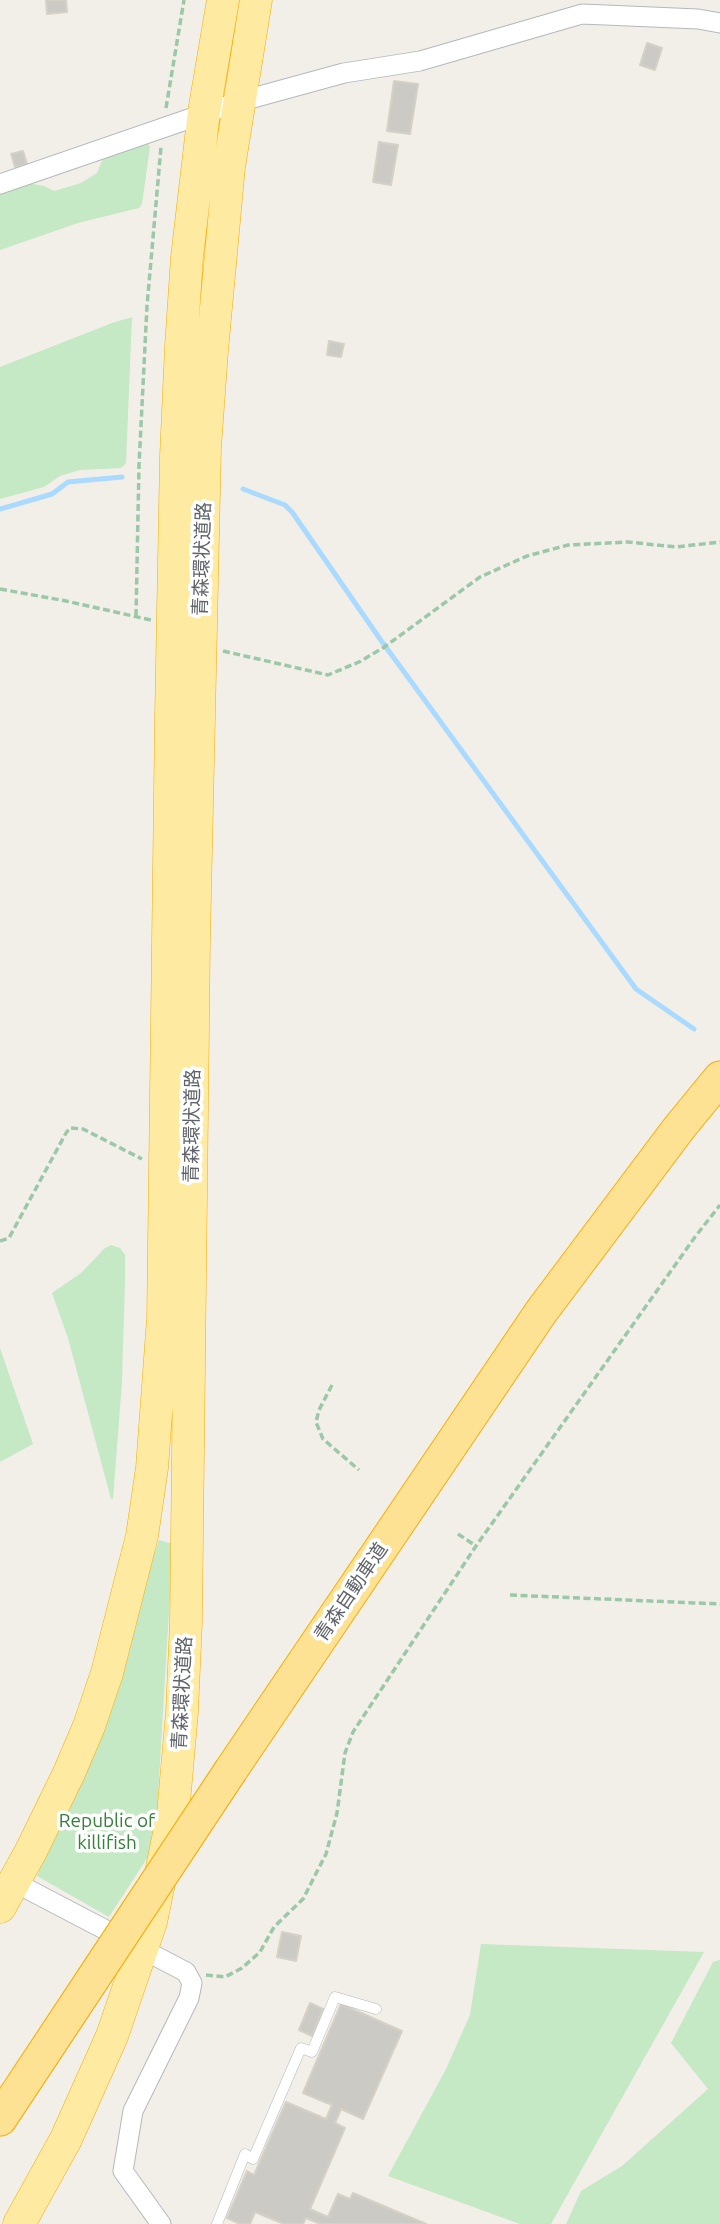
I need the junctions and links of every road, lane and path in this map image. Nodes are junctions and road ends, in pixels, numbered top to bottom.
1 (184, 0) edge
2 (223, 0) edge
3 (256, 0) edge
4 (720, 23) edge
5 (238, 102) junction
6 (204, 113) junction
7 (163, 126) junction
8 (0, 184) edge
9 (720, 542) edge
10 (0, 589) edge
11 (136, 616) junction
12 (173, 627) junction
13 (200, 646) junction
14 (720, 1078) edge
15 (165, 1161) junction
16 (720, 1205) edge
17 (0, 1241) edge
18 (332, 1385) dead end
19 (359, 1470) dead end
20 (458, 1534) dead end
21 (476, 1546) junction
22 (510, 1595) dead end
23 (720, 1604) edge
24 (7, 1894) edge
25 (142, 1951) junction
26 (187, 1972) junction
27 (376, 2009) dead end
28 (0, 2119) edge
29 (19, 2224) edge
30 (161, 2224) edge
31 (217, 2224) edge

1 - 7 path
2 - 6 highway, 青森環状道路
3 - 5 highway, 青森環状道路
4 - 5 street
5 - 6 street
5 - 13 highway, 青森環状道路
6 - 7 street
6 - 12 highway, 青森環状道路
7 - 8 street
7 - 11 path
9 - 13 path
10 - 11 path
11 - 12 path
12 - 15 highway, 青森環状道路
13 - 25 highway, 青森環状道路
14 - 28 highway, 青森自動車道, bridge
15 - 17 path
15 - 24 highway, 青森環状道路
16 - 21 path
18 - 19 path
20 - 21 path
21 - 26 path
22 - 23 path
24 - 25 street
25 - 26 street
25 - 29 highway, 青森環状道路
26 - 30 street
27 - 31 lane

